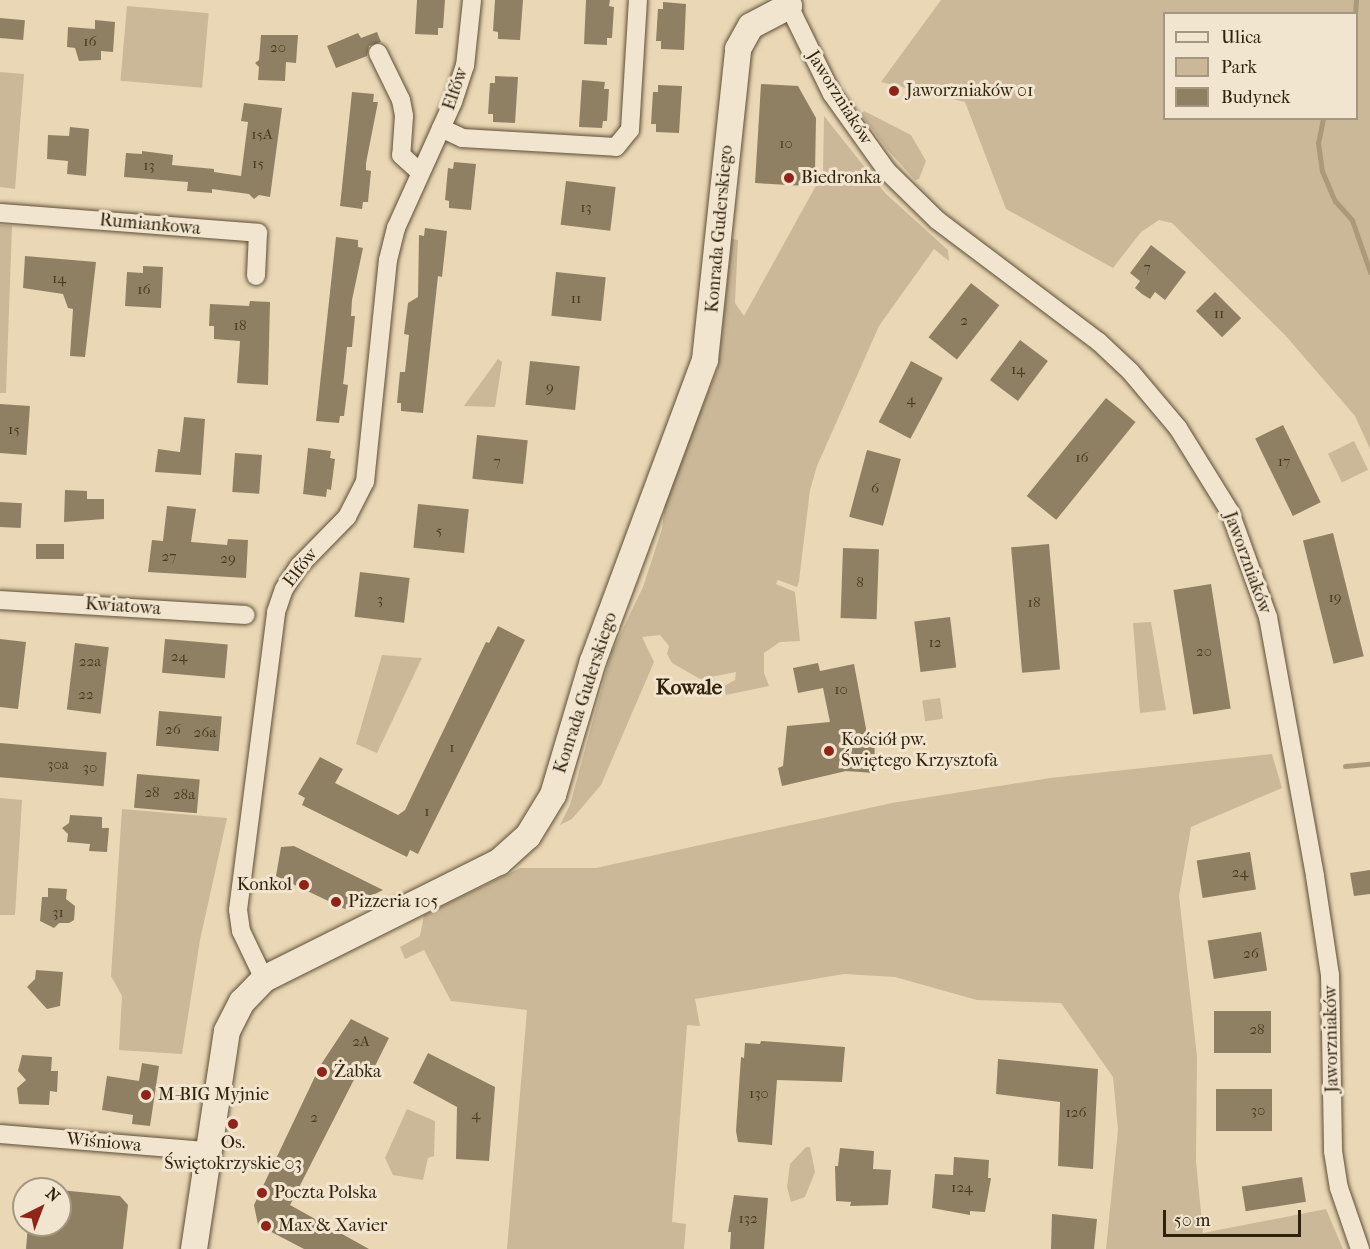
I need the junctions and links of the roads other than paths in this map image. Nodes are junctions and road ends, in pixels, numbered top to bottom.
1 (472, 0) edge
2 (638, 0) edge
3 (788, 3) edge
4 (378, 53) dead end
5 (441, 128) junction
6 (420, 172) junction
7 (0, 213) edge
8 (256, 276) dead end
9 (0, 600) edge
10 (246, 615) dead end
11 (264, 979) junction
12 (0, 1134) edge
13 (208, 1151) junction
14 (194, 1249) edge
15 (1360, 1249) edge

1 - 5 street, Elfów
2 - 5 street
3 - 11 street, Konrada Guderskiego
3 - 15 street, Jaworzniaków
4 - 6 street
5 - 6 street, Elfów
6 - 11 street, Elfów
7 - 8 street, Rumiankowa
9 - 10 street, Kwiatowa
11 - 13 street, Konrada Guderskiego
12 - 13 street, Wiśniowa
13 - 14 street, Konrada Guderskiego

